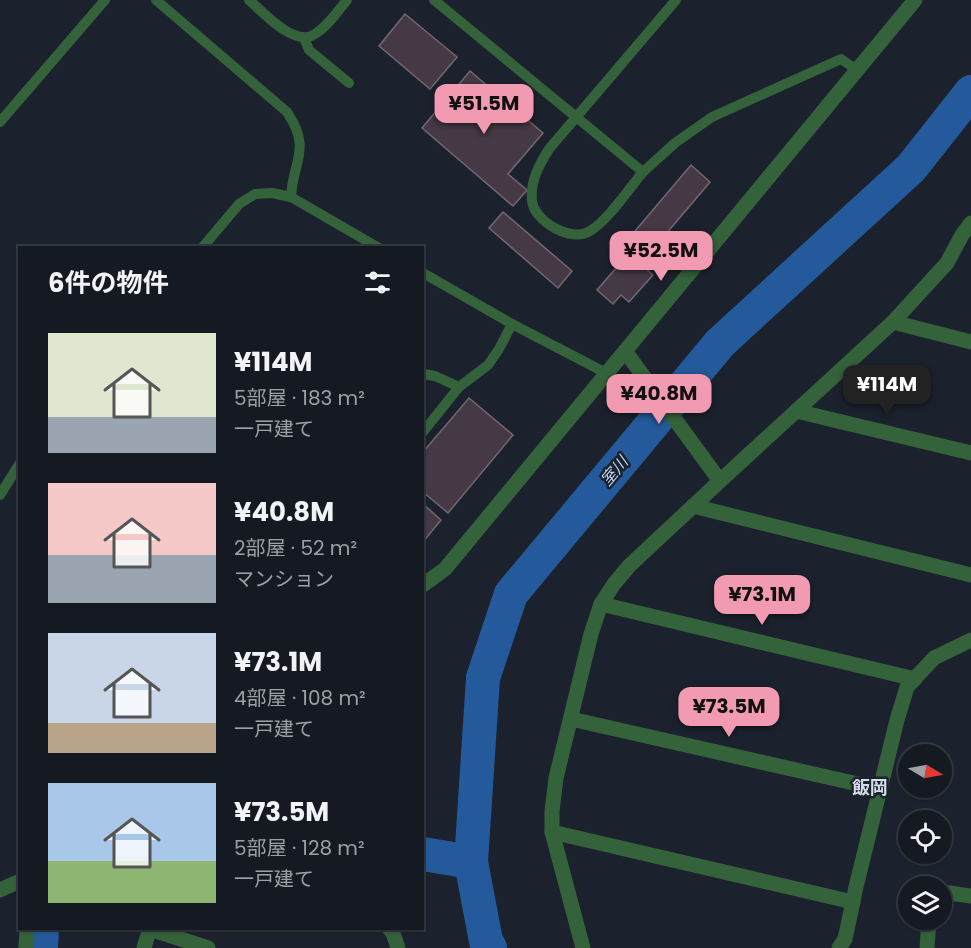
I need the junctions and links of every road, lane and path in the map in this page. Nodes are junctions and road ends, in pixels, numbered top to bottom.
1 (105, 0) edge
2 (156, 0) edge
3 (249, 0) edge
4 (347, 0) edge
5 (434, 0) edge
6 (676, 0) edge
7 (915, 0) edge
8 (303, 38) junction
9 (857, 70) junction
10 (349, 83) dead end
11 (577, 117) junction
12 (0, 122) edge
13 (643, 172) junction
14 (291, 197) junction
15 (971, 224) edge
16 (204, 246) edge
17 (376, 246) edge
18 (424, 274) edge
19 (893, 322) junction
20 (512, 324) junction
21 (971, 342) edge
22 (625, 351) junction
23 (606, 373) junction
24 (424, 374) edge
25 (459, 387) junction
26 (796, 411) junction
27 (424, 431) edge
28 (971, 453) edge
29 (18, 466) edge
30 (720, 481) junction
31 (0, 495) edge
32 (693, 506) junction
33 (971, 575) edge
34 (424, 584) edge
35 (601, 604) junction
36 (971, 640) edge
37 (915, 679) junction
38 (571, 719) junction
39 (880, 789) junction
40 (552, 832) junction
41 (18, 881) edge
42 (0, 890) edge
43 (952, 893) edge
44 (971, 896) edge
45 (853, 902) junction
46 (27, 930) edge
47 (150, 930) edge
48 (153, 930) edge
49 (390, 930) edge
50 (929, 930) edge
51 (26, 948) edge
52 (144, 948) edge
53 (208, 948) edge
54 (398, 948) edge
55 (583, 948) edge
56 (839, 948) edge
57 (927, 948) edge

1 - 12 lane
2 - 14 lane
3 - 8 lane
4 - 8 lane
5 - 11 lane
6 - 11 lane
7 - 9 street
8 - 10 lane
9 - 13 lane
9 - 22 street
11 - 13 lane
11 - 13 lane
14 - 16 lane
14 - 17 lane
15 - 19 street
18 - 20 lane
19 - 21 street
19 - 26 street
20 - 23 lane
20 - 25 lane
22 - 23 street
22 - 30 street
23 - 34 street
24 - 25 lane
25 - 27 lane
26 - 28 street
26 - 30 street
29 - 31 lane
30 - 32 street
32 - 33 street
32 - 35 street
35 - 37 street
35 - 38 street
36 - 37 street
37 - 39 street
38 - 39 street
38 - 40 street
39 - 45 street
40 - 45 street
40 - 55 street
41 - 42 street
43 - 44 street
45 - 56 street
46 - 51 street
47 - 52 street
48 - 53 street
49 - 54 street
50 - 57 street

